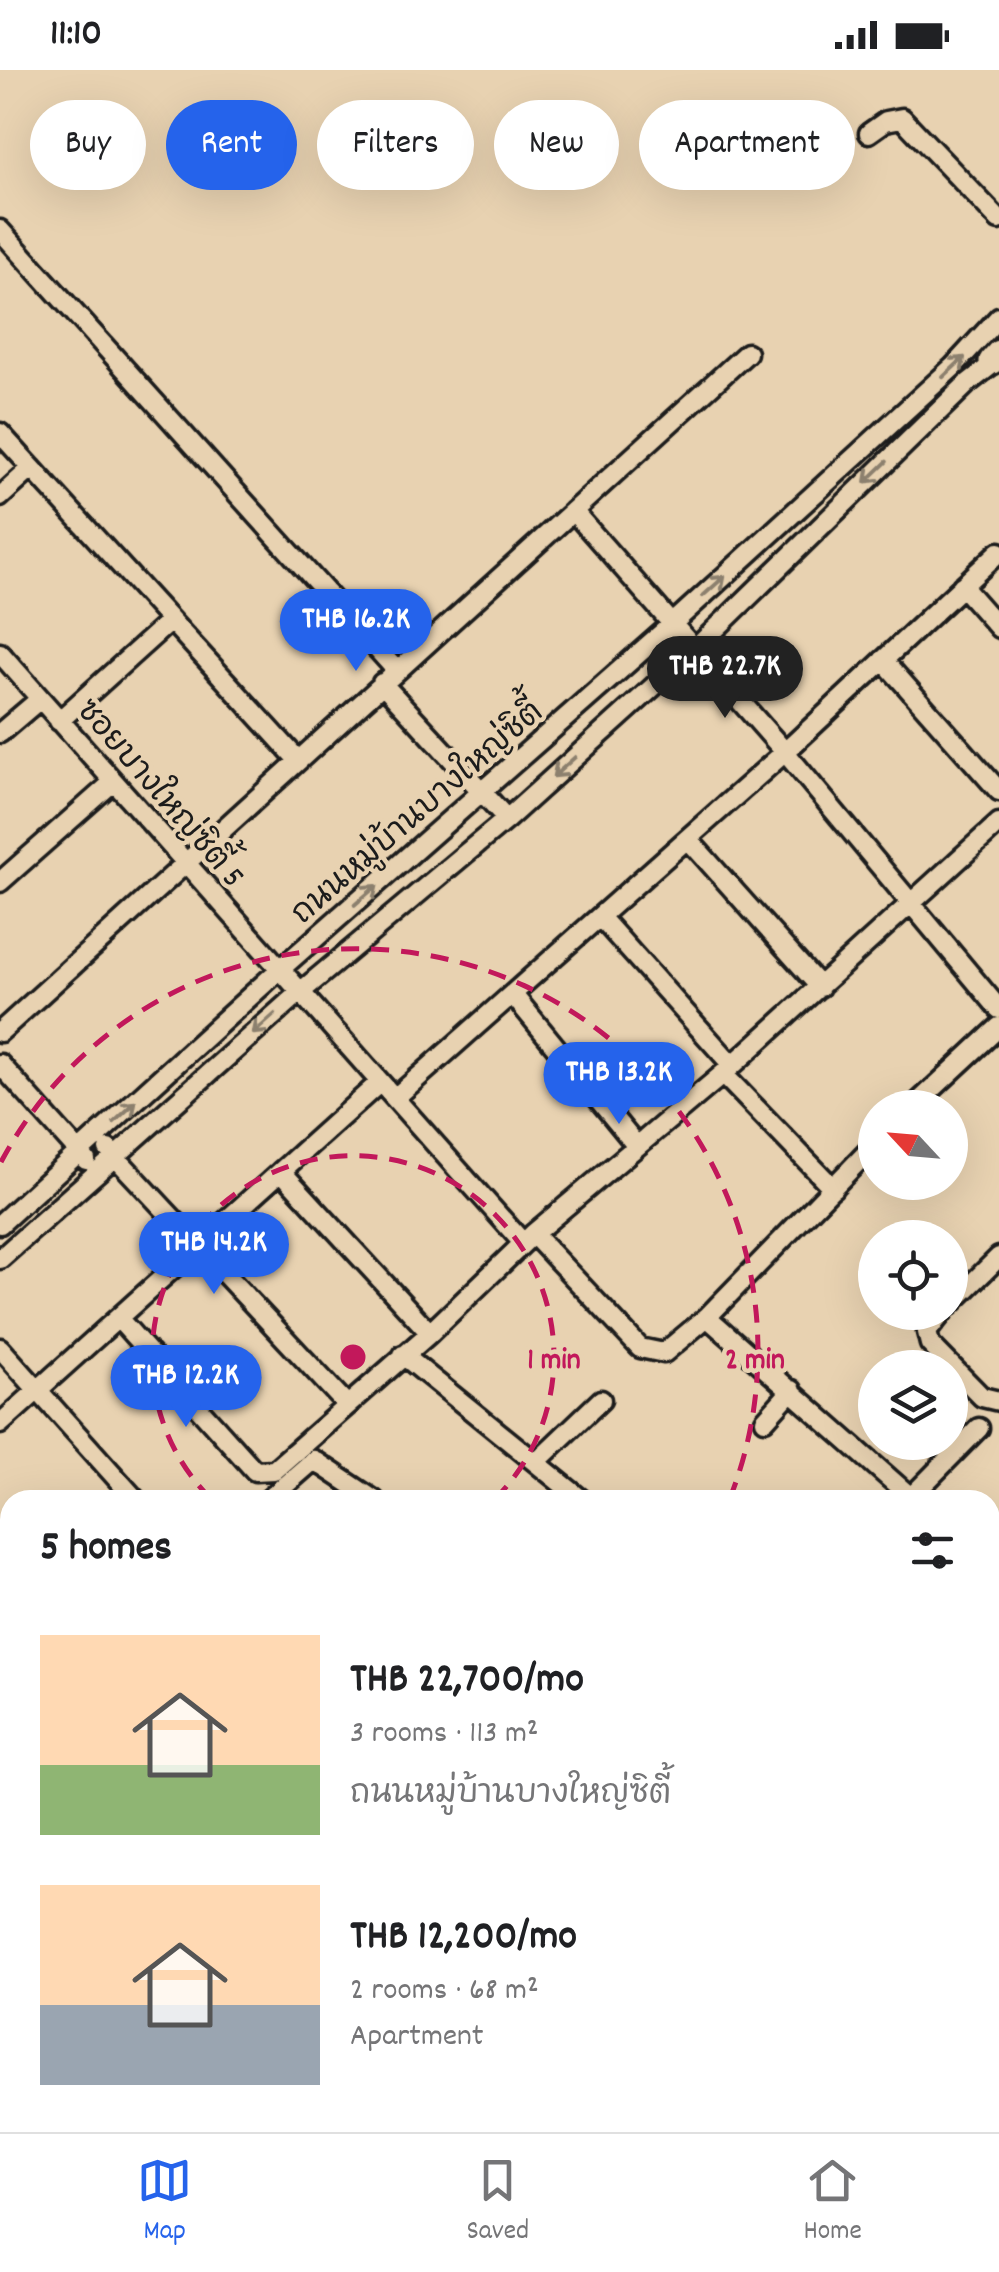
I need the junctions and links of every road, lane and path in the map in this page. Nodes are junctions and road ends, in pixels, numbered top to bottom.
1 (869, 133) dead end
2 (999, 220) edge
3 (0, 230) edge
4 (999, 317) edge
5 (747, 353) dead end
6 (997, 358) edge
7 (0, 433) edge
8 (32, 468) junction
9 (0, 497) edge
10 (573, 511) junction
11 (999, 552) edge
12 (962, 586) junction
13 (170, 621) junction
14 (671, 625) junction
15 (999, 628) edge
16 (694, 650) junction
17 (0, 653) edge
18 (883, 660) junction
19 (389, 676) junction
20 (40, 699) junction
21 (59, 721) junction
22 (0, 734) edge
23 (785, 752) junction
24 (297, 759) junction
25 (112, 782) junction
26 (999, 792) edge
27 (482, 794) junction
28 (507, 819) junction
29 (999, 822) edge
30 (688, 839) junction
31 (182, 862) junction
32 (0, 882) edge
33 (909, 905) junction
34 (601, 918) junction
35 (278, 971) junction
36 (820, 986) junction
37 (298, 994) junction
38 (514, 996) junction
39 (999, 1009) edge
40 (999, 1027) edge
41 (0, 1032) edge
42 (0, 1064) edge
43 (728, 1070) junction
44 (379, 1083) junction
45 (931, 1090) edge
46 (396, 1098) junction
47 (98, 1137) junction
48 (635, 1144) junction
49 (80, 1152) junction
50 (115, 1157) junction
51 (858, 1162) edge
52 (281, 1171) junction
53 (97, 1173) junction
54 (833, 1188) junction
55 (0, 1224) edge
56 (528, 1239) junction
57 (199, 1247) junction
58 (999, 1256) edge
59 (0, 1259) edge
60 (968, 1287) edge
61 (707, 1317) junction
62 (118, 1318) junction
63 (928, 1330) edge
64 (430, 1333) junction
65 (0, 1348) edge
66 (403, 1355) junction
67 (38, 1390) junction
68 (792, 1390) junction
69 (601, 1400) dead end
70 (999, 1400) edge
71 (347, 1405) junction
72 (764, 1420) dead end
73 (0, 1424) edge
74 (979, 1428) dead end
75 (536, 1462) junction
76 (127, 1490) edge
77 (280, 1490) edge
78 (359, 1490) edge
79 (570, 1490) edge
80 (903, 1490) edge
81 (920, 1490) edge

1 - 2 street
3 - 19 street
14 -> 4 street, ถนนหมู่บ้านบางใหญ่ซิตี้
5 - 10 street
6 -> 16 street, ถนนหมู่บ้านบางใหญ่ซิตี้
7 - 8 street
8 - 9 street
8 - 13 street
10 - 14 street
10 - 19 street
11 - 12 street
12 - 15 street
12 - 18 street
13 - 21 street
13 - 24 street
14 - 16 street
14 - 27 street, ถนนหมู่บ้านบางใหญ่ซิตี้
16 - 23 street
16 -> 28 street, ถนนหมู่บ้านบางใหญ่ซิตี้
17 - 20 street, ซอยบางใหญ่ซิตี้ 5
18 - 23 street
18 - 26 street
19 - 24 street
19 - 27 street
20 - 21 street, ซอยบางใหญ่ซิตี้ 5
20 - 22 street
21 - 25 street, ซอยบางใหญ่ซิตี้ 5
23 - 30 street
23 - 33 street
24 - 31 street
25 - 31 street, ซอยบางใหญ่ซิตี้ 5
25 - 32 street
27 - 28 street
35 -> 27 street, ถนนหมู่บ้านบางใหญ่ซิตี้
28 - 37 street, ถนนหมู่บ้านบางใหญ่ซิตี้
29 - 33 street
30 - 34 street
30 - 36 street
31 - 35 street, ซอยบางใหญ่ซิตี้ 5
31 - 41 street
33 - 36 street
33 - 39 street
34 - 38 street
34 - 43 street
35 - 37 street, ซอยบางใหญ่ซิตี้ 5
47 -> 35 street, ถนนหมู่บ้านบางใหญ่ซิตี้
36 - 43 street
37 - 44 street, ซอยบางใหญ่ซิตี้ 5
37 -> 50 street, ถนนหมู่บ้านบางใหญ่ซิตี้
38 - 46 street
38 - 48 street
40 - 45 street
42 - 49 street
43 - 48 street
43 - 54 street
44 - 46 street, ซอยบางใหญ่ซิตี้ 5
44 - 52 street
46 - 56 street, ซอยบางใหญ่ซิตี้ 5
47 - 49 street, ถนนหมู่บ้านบางใหญ่ซิตี้
47 - 50 street
48 - 56 street
49 - 53 street
49 - 55 street, ถนนหมู่บ้านบางใหญ่ซิตี้
50 - 53 street, ถนนหมู่บ้านบางใหญ่ซิตี้
50 - 57 street
51 - 54 street, ซอยบางใหญ่ซิตี้ 5
52 - 57 street
52 - 64 street
53 - 59 street, ถนนหมู่บ้านบางใหญ่ซิตี้
54 - 61 street, ซอยบางใหญ่ซิตี้ 5
56 - 61 street, ซอยบางใหญ่ซิตี้ 5
56 - 64 street
57 - 62 street
57 - 71 street
58 - 60 street
61 - 68 street
62 - 67 street
62 - 71 street
63 - 70 street
64 - 66 street
65 - 67 street
66 - 71 street
66 - 75 street
67 - 73 street
67 - 76 street
68 - 72 street
68 - 80 street
69 - 75 street
74 - 81 street
75 - 79 street
77 - 78 street

